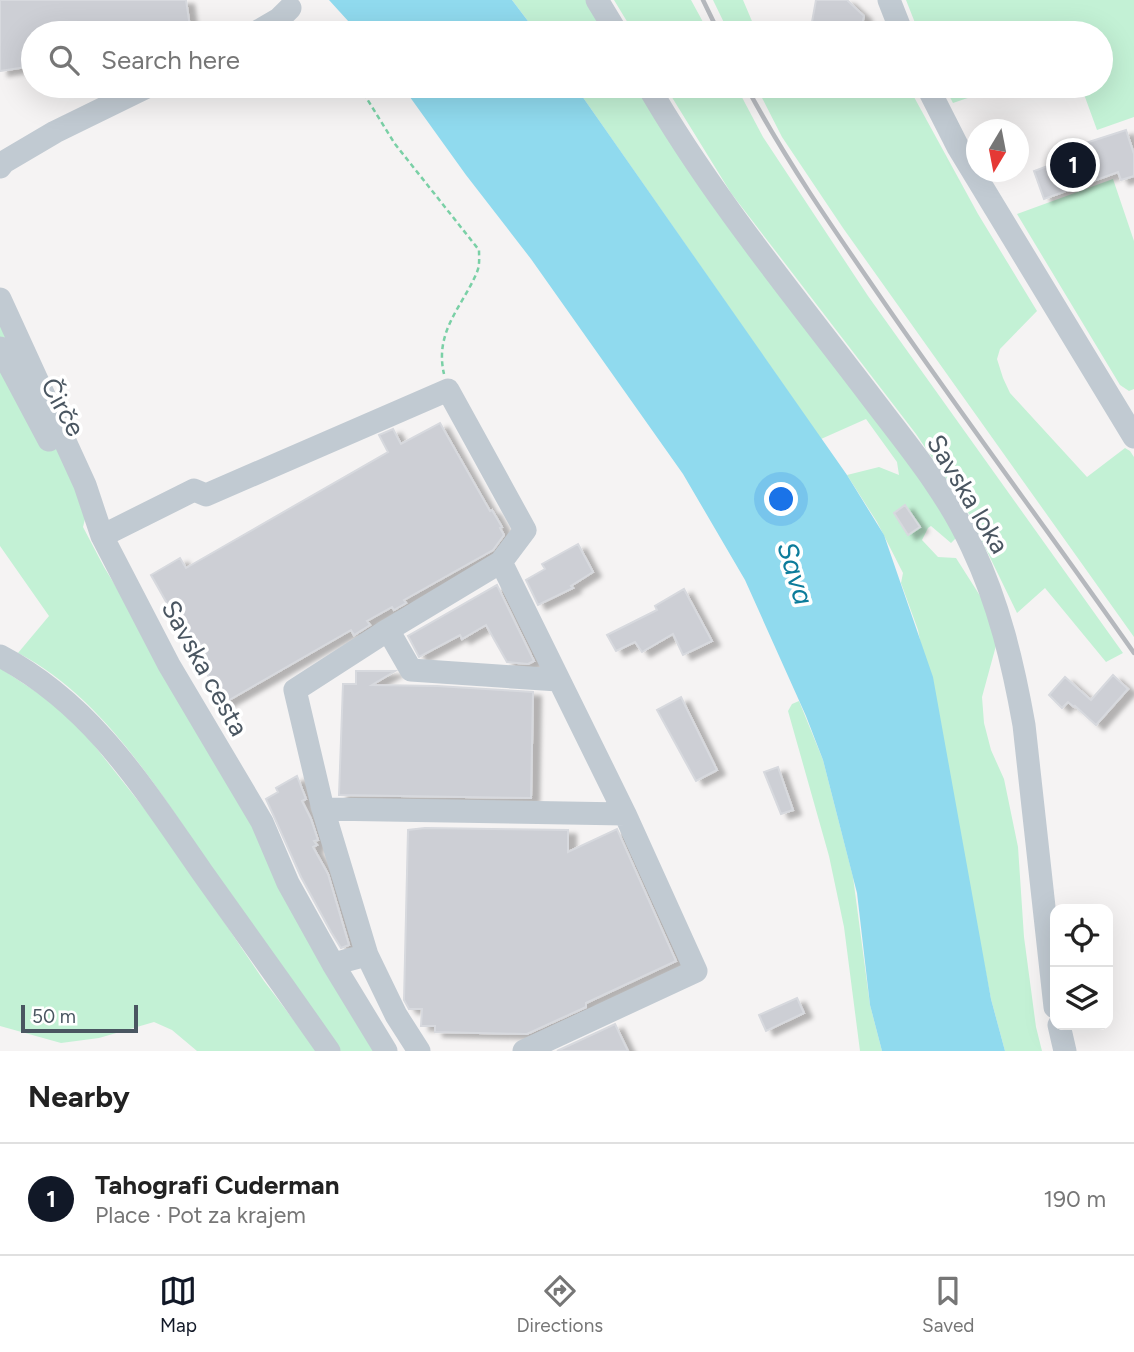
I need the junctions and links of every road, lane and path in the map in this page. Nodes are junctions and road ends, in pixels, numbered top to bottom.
1 (597, 0) edge
2 (889, 0) edge
3 (290, 8) dead end
4 (276, 21) edge
5 (610, 21) edge
6 (897, 21) edge
7 (124, 98) edge
8 (366, 98) edge
9 (656, 98) edge
10 (933, 98) edge
11 (0, 167) edge
12 (0, 299) edge
13 (0, 348) edge
14 (448, 390) junction
15 (1130, 422) edge
16 (85, 485) junction
17 (102, 537) junction
18 (501, 562) junction
19 (387, 630) junction
20 (0, 656) edge
21 (558, 680) junction
22 (323, 809) junction
23 (625, 814) junction
24 (367, 955) junction
25 (333, 964) junction
26 (1051, 967) edge
27 (1060, 1030) edge
28 (329, 1051) edge
29 (386, 1051) edge
30 (419, 1051) edge
31 (524, 1051) edge
32 (1065, 1051) edge

1 - 5 street
2 - 6 street
3 - 4 street
7 - 11 street
8 - 14 path
9 - 26 street, Savska loka
10 - 15 street
12 - 16 street, Savska cesta
13 - 16 street, Čirče
14 - 17 street
14 - 18 street
16 - 17 street, Savska cesta
17 - 25 street, Savska cesta
18 - 19 street
18 - 21 street
19 - 21 street
19 - 22 street
20 - 28 street
21 - 23 street
22 - 23 street
22 - 24 street
23 - 31 street
24 - 25 street
24 - 30 street
25 - 29 street, Savska cesta
27 - 32 street

